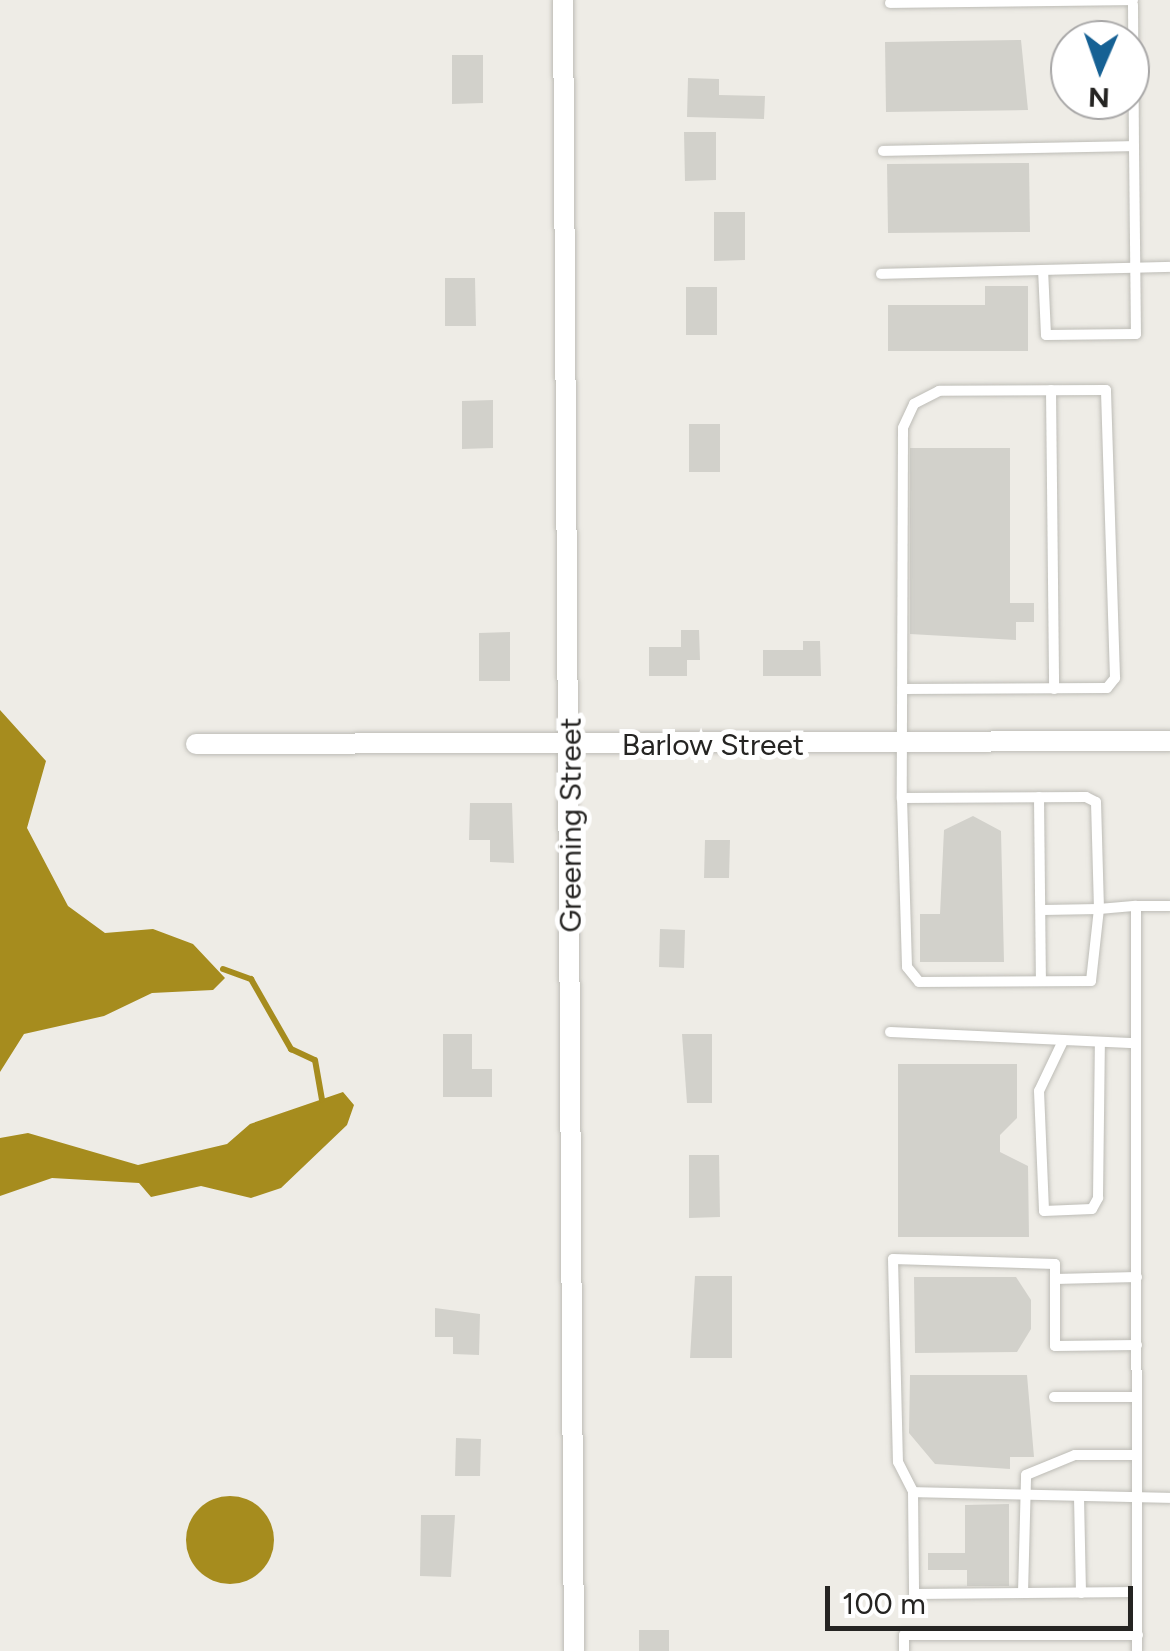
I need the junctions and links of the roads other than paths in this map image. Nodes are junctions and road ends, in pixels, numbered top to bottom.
1 (563, 0) edge
2 (1084, 2) edge
3 (1133, 2) edge
4 (890, 3) dead end
5 (1134, 146) junction
6 (883, 151) dead end
7 (1170, 267) edge
8 (1137, 268) junction
9 (1043, 270) junction
10 (882, 274) dead end
11 (1052, 390) junction
12 (1054, 688) junction
13 (903, 689) junction
14 (1170, 741) edge
15 (903, 743) junction
16 (196, 744) dead end
17 (572, 746) junction
18 (1040, 797) junction
19 (902, 798) junction
20 (1136, 906) junction
21 (1170, 906) edge
22 (1099, 909) junction
23 (1043, 910) junction
24 (1041, 982) junction
25 (890, 1032) dead end
26 (1062, 1043) junction
27 (1136, 1043) junction
28 (1100, 1044) junction
29 (1136, 1277) junction
30 (1055, 1279) junction
31 (1137, 1345) junction
32 (1054, 1397) dead end
33 (1137, 1397) junction
34 (1137, 1455) junction
35 (913, 1492) junction
36 (1022, 1496) junction
37 (1079, 1497) junction
38 (1170, 1498) edge
39 (1137, 1499) junction
40 (1137, 1592) junction
41 (1023, 1593) junction
42 (1081, 1593) junction
43 (1084, 1635) junction
44 (1138, 1636) junction
45 (574, 1651) edge
46 (904, 1651) edge
47 (1084, 1651) edge
48 (1138, 1651) edge

1 - 17 street, Greening Street
2 - 3 lane
2 - 4 lane
3 - 5 lane
5 - 6 lane
5 - 8 lane
7 - 8 lane
8 - 9 lane
8 - 9 lane
9 - 10 lane
11 - 12 lane
11 - 12 lane
11 - 13 lane
12 - 13 lane
13 - 15 lane
14 - 15 street, Barlow Street
15 - 17 street, Barlow Street
15 - 19 lane
16 - 17 street, Barlow Street
17 - 45 street, Greening Street
18 - 19 lane
18 - 22 lane
18 - 23 lane
19 - 24 lane
20 - 21 lane
20 - 22 lane
20 - 27 lane
22 - 23 lane
22 - 24 lane
23 - 24 lane
25 - 26 lane
26 - 28 lane
26 - 28 lane
27 - 28 lane
27 - 29 lane
29 - 30 lane
29 - 31 lane
30 - 31 lane
30 - 35 lane
31 - 33 lane
32 - 33 lane
33 - 34 lane
34 - 36 lane
34 - 39 lane
35 - 36 lane
35 - 41 lane
36 - 37 lane
36 - 41 lane
37 - 39 lane
37 - 42 lane
38 - 39 lane
39 - 40 lane
40 - 42 lane
40 - 44 lane
41 - 42 lane
43 - 44 lane
43 - 46 lane
43 - 47 lane
44 - 48 lane

